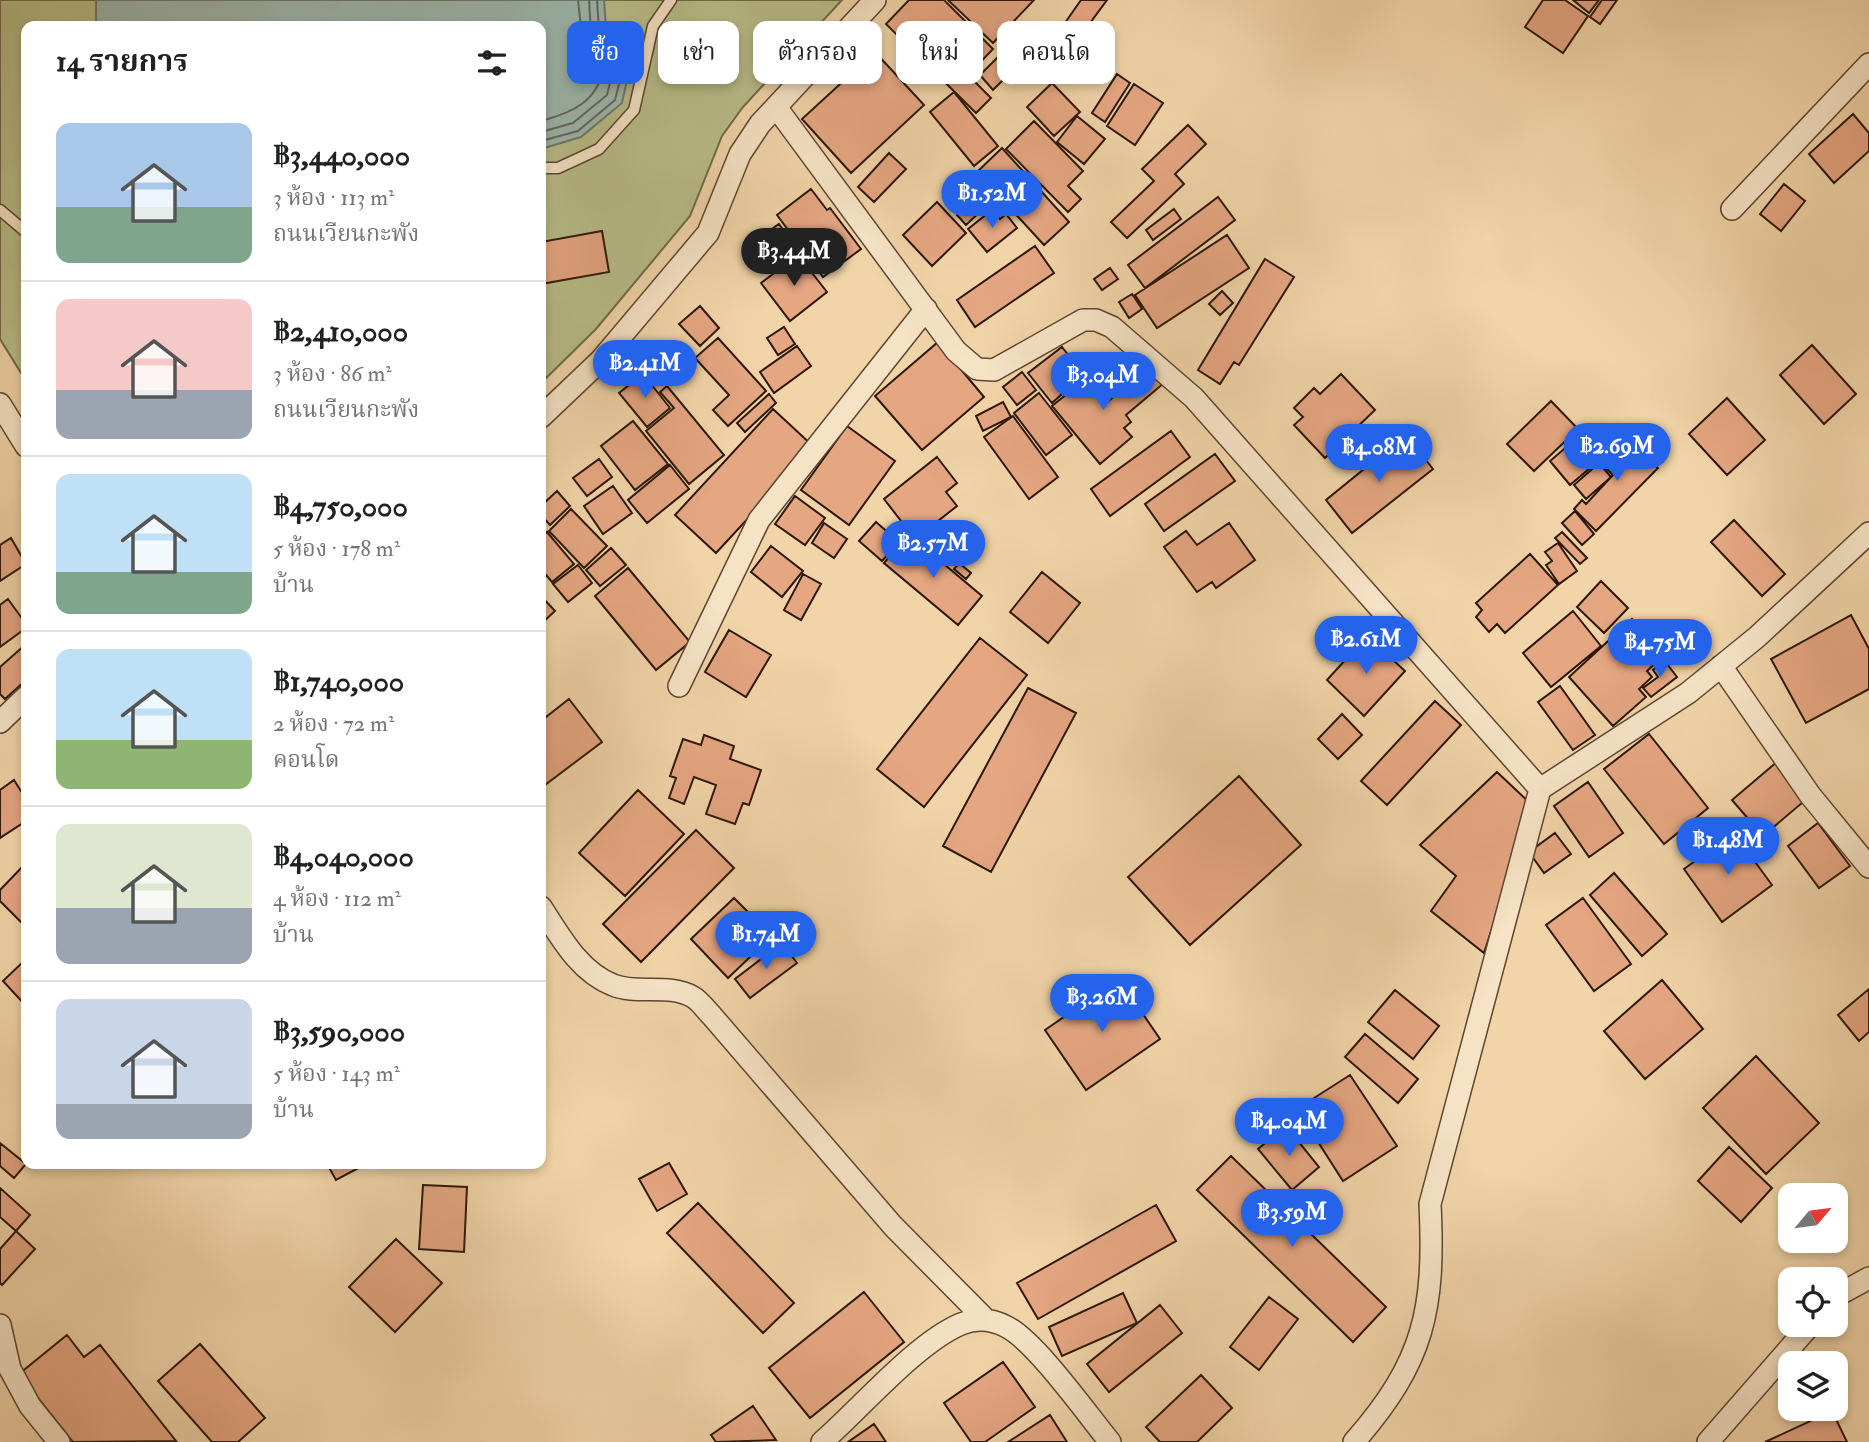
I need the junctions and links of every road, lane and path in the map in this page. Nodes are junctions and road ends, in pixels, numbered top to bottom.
1 (671, 0) edge
2 (875, 0) edge
3 (1869, 64) edge
4 (776, 107) junction
5 (546, 168) edge
6 (0, 209) edge
7 (1732, 209) dead end
8 (21, 228) edge
9 (926, 309) junction
10 (0, 404) edge
11 (546, 412) edge
12 (21, 438) edge
13 (1869, 533) edge
14 (1721, 666) junction
15 (679, 686) dead end
16 (21, 702) edge
17 (0, 722) edge
18 (1540, 789) junction
19 (1869, 867) edge
20 (546, 914) edge
21 (1869, 1278) edge
22 (1848, 1289) edge
23 (985, 1319) junction
24 (0, 1325) edge
25 (1800, 1337) edge
26 (59, 1442) edge
27 (822, 1442) edge
28 (1110, 1442) edge
29 (1354, 1442) edge
30 (1708, 1442) edge

1 - 5 lane
2 - 4 street
3 - 7 street
4 - 9 street
4 - 11 street
6 - 8 lane
9 - 15 street
9 - 18 street
10 - 12 street
13 - 14 street
14 - 18 street
14 - 19 street
16 - 17 street
18 - 29 street
20 - 23 street
21 - 22 street
23 - 27 street
23 - 28 street
24 - 26 street
25 - 30 street

